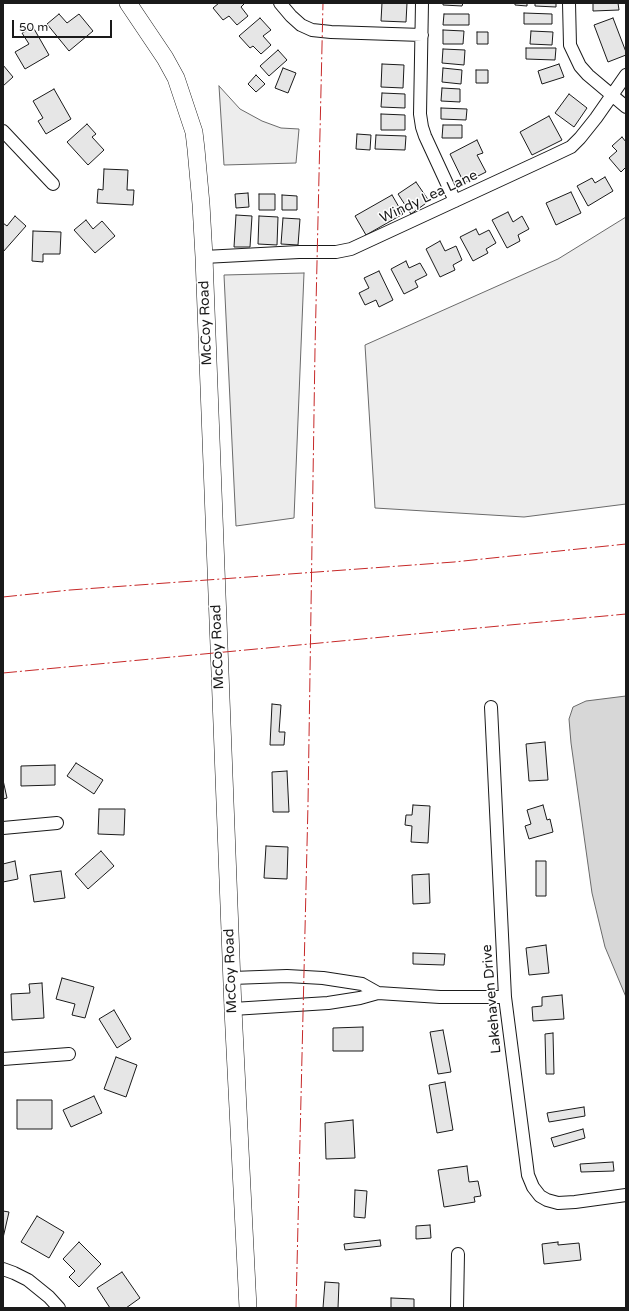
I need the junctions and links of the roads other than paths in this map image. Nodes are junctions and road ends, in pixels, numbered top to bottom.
1 (128, 3) edge
2 (280, 3) edge
3 (422, 3) edge
4 (569, 3) edge
5 (422, 36) junction
6 (626, 75) edge
7 (612, 95) junction
8 (626, 107) edge
9 (3, 131) edge
10 (53, 184) dead end
11 (455, 201) junction
12 (204, 257) junction
13 (491, 707) dead end
14 (57, 823) dead end
15 (3, 828) edge
16 (232, 978) junction
17 (378, 993) junction
18 (505, 997) junction
19 (233, 1009) junction
20 (69, 1054) dead end
21 (3, 1059) edge
22 (626, 1195) edge
23 (458, 1254) dead end
24 (3, 1269) edge
25 (59, 1308) edge
26 (248, 1308) edge
27 (457, 1308) edge

1 - 12 main road, McCoy Road
2 - 5 street
3 - 5 street
4 - 7 street
5 - 11 street
6 - 7 street, Windy Lea Lane
7 - 8 street
7 - 11 street, Windy Lea Lane
9 - 10 street
11 - 12 street, Windy Lea Lane
12 - 16 main road, McCoy Road
13 - 18 street, Lakehaven Drive
14 - 15 street
16 - 17 street
16 - 19 main road, McCoy Road
17 - 18 street
17 - 19 street
18 - 22 street, Lakehaven Drive
19 - 26 main road, McCoy Road
20 - 21 street
23 - 27 street
24 - 25 street

